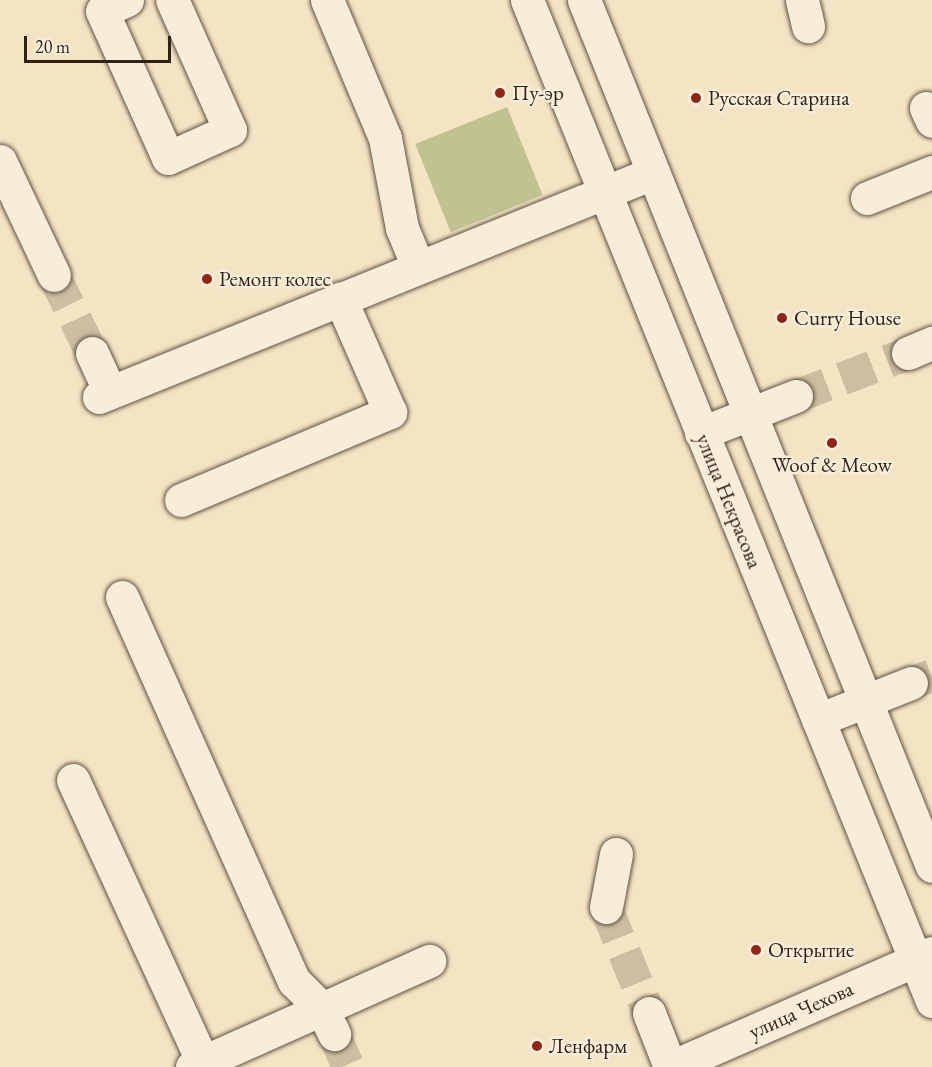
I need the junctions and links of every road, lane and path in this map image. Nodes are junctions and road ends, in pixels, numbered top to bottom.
1 (127, 0) edge
2 (172, 0) edge
3 (327, 0) edge
4 (527, 0) edge
5 (584, 0) edge
6 (0, 161) edge
7 (932, 172) edge
8 (653, 173) junction
9 (604, 192) junction
10 (867, 198) dead end
11 (418, 267) junction
12 (54, 275) tunnel mouth
13 (340, 298) junction
14 (92, 352) tunnel mouth
15 (796, 396) tunnel mouth
16 (749, 414) junction
17 (701, 433) junction
18 (181, 500) dead end
19 (122, 597) dead end
20 (911, 683) tunnel mouth
21 (866, 701) junction
22 (818, 720) junction
23 (73, 780) dead end
24 (616, 854) dead end
25 (932, 866) edge
26 (606, 907) tunnel mouth
27 (924, 957) edge
28 (429, 961) dead end
29 (932, 1001) edge
30 (649, 1013) tunnel mouth
31 (328, 1022) junction
32 (197, 1064) edge
33 (671, 1067) edge

1 - 2 street
3 - 11 street
4 - 9 street, улица Некрасова
5 - 8 street
6 - 12 street
7 - 10 street
8 - 9 street
8 - 16 street
9 - 11 street
9 - 17 street, улица Некрасова
11 - 13 street
13 - 14 street
13 - 18 street
15 - 16 street
16 - 17 street
16 - 21 street
17 - 22 street, улица Некрасова
19 - 31 street
20 - 21 street
21 - 22 street
21 - 25 street
22 - 27 street, улица Некрасова
23 - 32 street
24 - 26 street
27 - 29 street, улица Некрасова
27 - 33 street, улица Чехова
28 - 31 street
30 - 33 street
31 - 32 street

